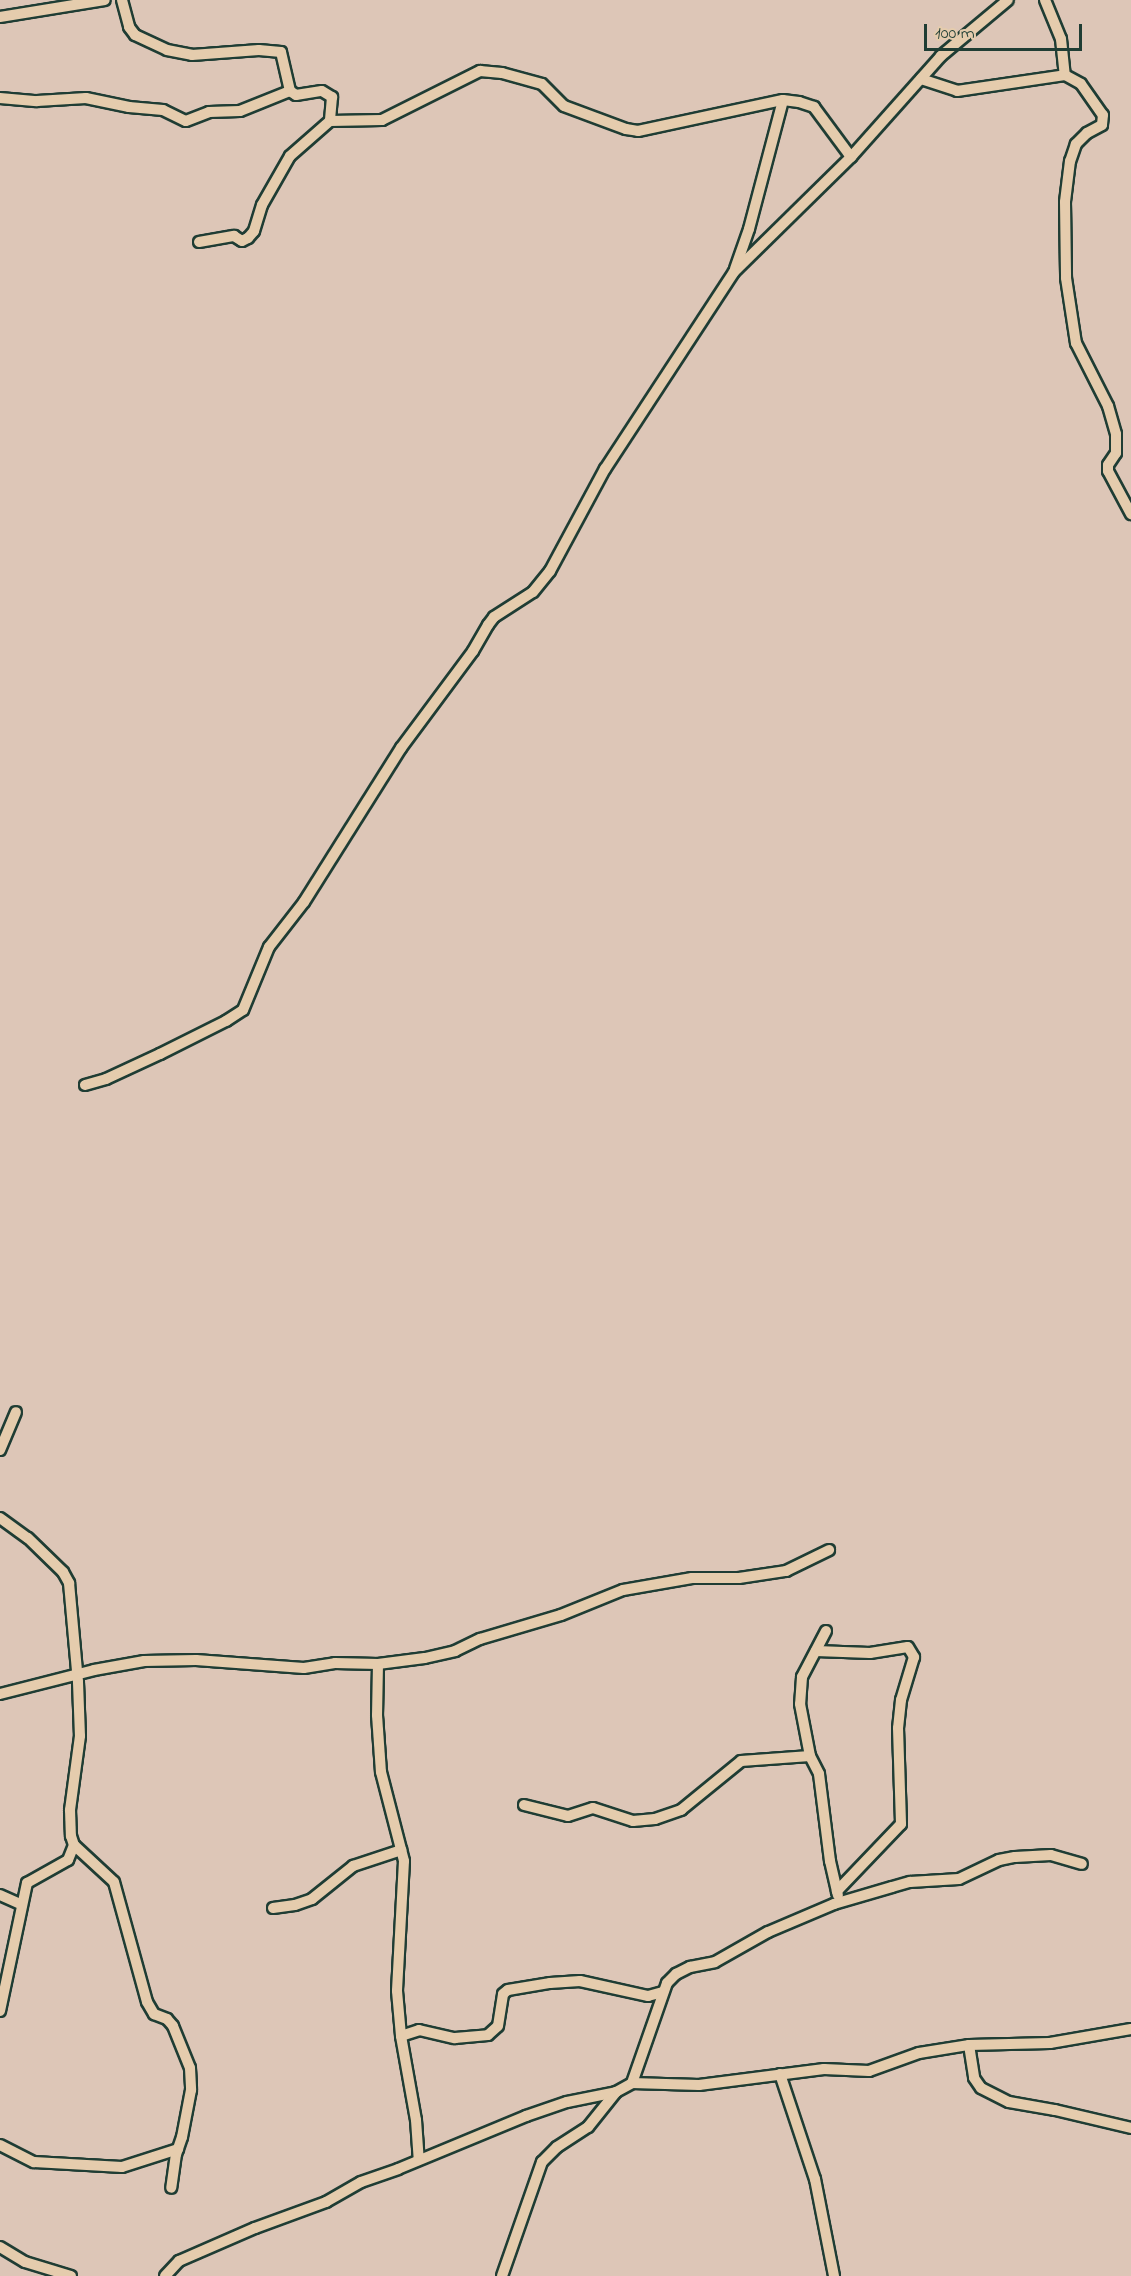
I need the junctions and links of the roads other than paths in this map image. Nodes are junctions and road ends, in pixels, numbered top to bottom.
1 (105, 0) edge
2 (122, 0) edge
3 (1008, 0) edge
4 (1045, 0) edge
5 (0, 17) edge
6 (1065, 75) junction
7 (921, 79) junction
8 (291, 92) junction
9 (0, 98) edge
10 (783, 100) junction
11 (330, 121) junction
12 (851, 157) junction
13 (199, 242) dead end
14 (734, 272) junction
15 (1131, 514) edge
16 (85, 1085) dead end
17 (16, 1412) dead end
18 (0, 1450) edge
19 (0, 1518) edge
20 (830, 1550) dead end
21 (826, 1631) dead end
22 (816, 1652) junction
23 (378, 1664) junction
24 (78, 1674) junction
25 (0, 1694) edge
26 (810, 1756) junction
27 (524, 1805) dead end
28 (74, 1845) junction
29 (401, 1850) junction
30 (1082, 1864) dead end
31 (837, 1891) junction
32 (0, 1895) edge
33 (840, 1904) junction
34 (22, 1905) junction
35 (273, 1908) dead end
36 (663, 1992) junction
37 (0, 2011) edge
38 (1131, 2029) edge
39 (400, 2036) junction
40 (969, 2045) junction
41 (780, 2074) junction
42 (632, 2083) junction
43 (616, 2092) junction
44 (1131, 2128) edge
45 (0, 2145) edge
46 (178, 2149) junction
47 (419, 2159) junction
48 (171, 2188) dead end
49 (0, 2247) edge
50 (168, 2274) edge
51 (71, 2276) edge
52 (502, 2276) edge
53 (834, 2276) edge

1 - 5 street
2 - 8 street
3 - 7 street
4 - 6 street
6 - 7 street
6 - 15 street
7 - 12 street
8 - 9 street
8 - 11 street
10 - 11 street
10 - 12 street
10 - 14 street
11 - 13 street
12 - 14 street
14 - 16 street
17 - 18 street
19 - 24 street
20 - 23 street
21 - 22 street
22 - 26 street
22 - 31 street
23 - 24 street
23 - 29 street
24 - 25 street
24 - 28 street
26 - 27 street
26 - 31 street
28 - 34 street
28 - 46 street
29 - 35 street
29 - 39 street
30 - 33 street
31 - 33 street
32 - 34 street
33 - 36 street
34 - 37 street
36 - 39 street
36 - 42 street
38 - 40 street
39 - 47 street
40 - 41 street
40 - 44 street
41 - 42 street
41 - 53 street
42 - 43 street
43 - 47 street
43 - 52 street
45 - 46 street
46 - 48 street
47 - 50 street
49 - 51 street

